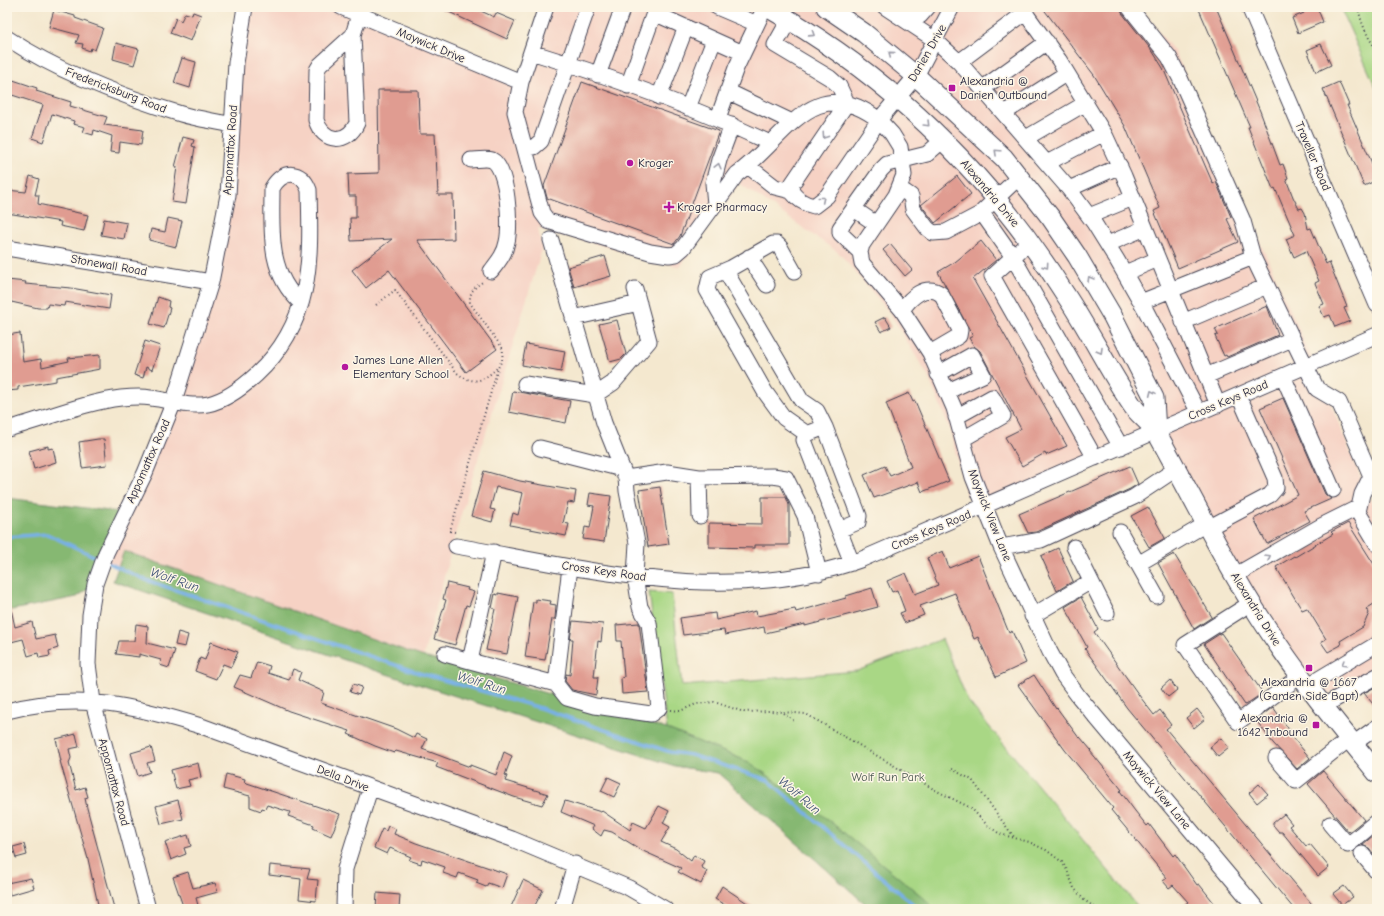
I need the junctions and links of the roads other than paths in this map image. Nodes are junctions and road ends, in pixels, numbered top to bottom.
1 (245, 7) edge
2 (342, 7) edge
3 (546, 7) edge
4 (588, 7) edge
5 (623, 7) edge
6 (717, 7) edge
7 (766, 7) edge
8 (826, 7) edge
9 (885, 7) edge
10 (901, 7) edge
11 (928, 7) edge
12 (952, 7) edge
13 (1129, 7) edge
14 (1249, 7) edge
15 (656, 10) edge
16 (1024, 10) edge
17 (360, 14) junction
18 (789, 20) junction
19 (757, 24) junction
20 (686, 27) junction
21 (353, 35) junction
22 (7, 38) edge
23 (714, 40) junction
24 (935, 40) junction
25 (1047, 42) junction
26 (531, 52) junction
27 (743, 53) junction
28 (959, 62) junction
29 (568, 64) junction
30 (1067, 73) junction
31 (598, 75) junction
32 (916, 76) junction
33 (521, 82) junction
34 (628, 86) junction
35 (983, 88) junction
36 (727, 91) junction
37 (659, 97) junction
38 (898, 98) junction
39 (847, 103) junction
40 (1086, 103) junction
41 (688, 108) junction
42 (1004, 113) junction
43 (718, 118) junction
44 (879, 120) junction
45 (792, 122) junction
46 (232, 124) junction
47 (732, 125) junction
48 (1104, 133) junction
49 (1026, 138) junction
50 (943, 140) junction
51 (770, 143) junction
52 (525, 149) junction
53 (903, 159) junction
54 (470, 160) dead end
55 (1047, 163) junction
56 (748, 166) junction
57 (1120, 166) junction
58 (1019, 177) junction
59 (872, 184) junction
60 (1069, 189) junction
61 (791, 191) junction
62 (896, 193) junction
63 (996, 197) junction
64 (1133, 198) junction
65 (715, 204) junction
66 (854, 209) junction
67 (982, 214) junction
68 (1089, 216) junction
69 (876, 224) junction
70 (1145, 228) junction
71 (551, 240) dead end
72 (1029, 242) junction
73 (1108, 244) junction
74 (7, 248) edge
75 (860, 252) junction
76 (749, 257) junction
77 (1013, 257) junction
78 (1253, 257) junction
79 (1158, 260) junction
80 (732, 268) junction
81 (491, 271) road end
82 (794, 272) dead end
83 (1125, 273) junction
84 (211, 282) junction
85 (767, 285) dead end
86 (1267, 286) junction
87 (1170, 290) junction
88 (1141, 302) junction
89 (301, 303) junction
90 (1377, 305) edge
91 (902, 310) junction
92 (572, 318) junction
93 (1183, 322) junction
94 (1377, 335) edge
95 (1292, 339) junction
96 (930, 353) junction
97 (1199, 359) junction
98 (1306, 366) junction
99 (1176, 370) junction
100 (938, 374) junction
101 (1206, 376) junction
102 (1283, 376) junction
103 (525, 384) dead end
104 (946, 392) junction
105 (595, 395) junction
106 (1239, 396) junction
107 (173, 404) junction
108 (1218, 405) junction
109 (1198, 413) junction
110 (956, 417) junction
111 (825, 427) junction
112 (7, 429) edge
113 (1156, 432) junction
114 (807, 434) junction
115 (963, 439) junction
116 (1121, 447) junction
117 (540, 448) dead end
118 (1095, 458) junction
119 (1176, 469) junction
120 (624, 474) junction
121 (698, 477) junction
122 (1333, 490) dead end
123 (984, 507) junction
124 (1358, 512) junction
125 (700, 516) dead end
126 (1207, 526) junction
127 (839, 530) junction
128 (1120, 532) dead end
129 (1377, 544) edge
130 (456, 546) road end
131 (1001, 546) junction
132 (1074, 547) dead end
133 (494, 552) junction
134 (852, 563) junction
135 (1138, 564) junction
136 (570, 567) junction
137 (819, 573) junction
138 (635, 576) junction
139 (1234, 576) junction
140 (1091, 581) junction
141 (1156, 596) dead end
142 (1251, 603) junction
143 (1107, 613) dead end
144 (1032, 616) junction
145 (1377, 644) edge
146 (445, 654) dead end
147 (470, 661) junction
148 (1377, 676) edge
149 (1303, 681) junction
150 (556, 684) junction
151 (93, 702) junction
152 (1323, 706) junction
153 (7, 711) edge
154 (1377, 727) edge
155 (1351, 742) junction
156 (1276, 758) dead end
157 (1377, 773) edge
158 (370, 789) junction
159 (1377, 821) edge
160 (1330, 824) dead end
161 (1362, 854) dead end
162 (575, 864) junction
163 (1377, 872) edge
164 (148, 909) edge
165 (344, 909) edge
166 (562, 909) edge
167 (665, 909) edge
168 (1256, 909) edge

1 - 46 street, Appomattox Road
2 - 17 street, Maywick Drive
3 - 26 street
4 - 29 street
5 - 31 street
6 - 19 street
7 - 18 main road, Alexandria Drive
7 - 19 street
32 -> 8 main road, Alexandria Drive
9 - 24 street
10 - 11 street
12 - 24 street, Darien Drive
13 - 78 street
14 - 90 street, Traveller Road
15 - 20 street
15 - 34 street
16 - 25 street
16 - 28 street
17 - 21 street
17 - 33 street, Maywick Drive
18 -> 38 main road, Alexandria Drive
18 - 39 street
19 - 27 street
20 - 23 street
20 - 37 street
21 - 21 street
22 - 46 street, Fredericksburg Road
23 - 27 street
23 - 41 street
24 - 28 street
24 - 32 street, Darien Drive
25 - 30 street
25 - 35 street
26 - 29 street
26 - 33 street
27 - 36 street
28 - 35 street
29 - 31 street
29 - 52 street
30 - 40 street
30 - 42 street
31 - 34 street
32 - 38 street, Darien Drive
58 -> 32 main road, Alexandria Drive
33 - 52 street
34 - 37 street
35 - 42 street
36 - 43 street
36 - 45 street
37 - 41 street
38 - 44 street
38 -> 50 main road, Alexandria Drive
39 - 44 street
39 - 45 street
39 -> 61 street
40 - 48 street
40 - 49 street
41 - 43 street
42 - 49 street
43 - 47 street
44 - 53 street
61 -> 44 street
45 - 51 street
46 - 84 street, Appomattox Road
47 - 51 street
65 -> 47 street
48 - 55 street
48 - 57 street
49 - 55 street
50 - 53 street
50 - 63 main road, Alexandria Drive
51 - 56 street
52 - 65 street
53 - 59 street
53 - 62 street
54 - 81 street
55 - 60 street
56 - 61 street
56 - 65 street
57 - 60 street
57 - 64 street
58 - 63 street
113 -> 58 main road, Alexandria Drive
59 - 62 street
59 - 66 street
60 - 68 street
62 - 67 street
62 - 69 street
63 - 67 street
63 - 72 main road, Alexandria Drive
64 - 68 street
64 - 70 street
66 - 69 street
66 - 75 street
67 - 77 street
68 - 73 street
69 - 75 street
70 - 73 street
70 - 79 street
71 - 92 street
72 - 77 street
72 -> 113 main road, Alexandria Drive
73 - 83 street
74 - 84 street, Stonewall Road
75 - 91 street, Maywick View Lane
76 - 80 street
76 - 82 street
76 - 85 street
77 - 116 street
77 - 118 street
78 - 86 street
78 - 87 street
79 - 83 street
79 - 87 street
80 - 111 street
80 - 114 street
83 - 88 street
84 - 107 street, Appomattox Road
86 - 93 street
86 - 95 street
87 - 88 street
87 - 93 street
88 - 99 street
89 - 89 street
89 - 107 street
91 - 96 street, Maywick View Lane
91 - 96 street
92 - 105 street
92 - 105 street
93 - 97 street
94 - 98 street, Cross Keys Road
95 - 98 street
95 - 101 street
96 - 100 street, Maywick View Lane
97 - 99 street
97 - 101 street
98 - 102 street, Cross Keys Road
98 - 124 street
99 - 109 street
100 - 104 street, Maywick View Lane
100 - 104 street
101 - 108 street
102 - 106 street, Cross Keys Road
102 - 122 street
103 - 105 street
104 - 110 street, Maywick View Lane
105 - 120 street
106 - 108 street, Cross Keys Road
106 - 126 street
107 - 112 street
107 - 151 street, Appomattox Road
108 - 109 street, Cross Keys Road
109 - 113 street, Cross Keys Road
110 - 115 street, Maywick View Lane
110 - 115 street
111 - 114 street
111 - 127 street
113 - 116 street, Cross Keys Road
113 - 119 main road, Alexandria Drive
114 - 127 street
115 - 123 street, Maywick View Lane
116 - 118 street, Cross Keys Road
117 - 120 street
118 - 123 street, Cross Keys Road
119 - 126 main road, Alexandria Drive
119 - 131 street
120 - 121 street
120 - 138 street
121 - 125 street
121 - 137 street
123 - 131 street, Maywick View Lane
123 - 134 street, Cross Keys Road
124 - 129 street
139 -> 124 street
126 - 135 street
126 - 139 main road, Alexandria Drive
127 - 134 street
128 - 135 street
130 - 133 street, Cross Keys Road
131 - 144 street, Maywick View Lane
132 - 140 street
133 - 136 street, Cross Keys Road
133 - 147 street
134 - 137 street, Cross Keys Road
135 - 141 street
136 - 138 street, Cross Keys Road
136 - 150 street
137 - 138 street, Cross Keys Road
138 - 150 street
139 - 142 main road, Alexandria Drive
140 - 143 street
140 - 144 street
142 - 149 main road, Alexandria Drive
142 - 149 street
144 - 168 street, Maywick View Lane
145 -> 149 street
146 - 147 street
147 - 150 street
148 - 152 street
149 - 152 main road, Alexandria Drive
151 - 153 street, Della Drive
151 - 158 street, Della Drive
151 - 164 street, Appomattox Road
152 - 155 main road, Alexandria Drive
154 - 155 street
155 - 156 street
155 - 157 main road, Alexandria Drive
158 - 162 street, Della Drive
158 - 165 street
159 - 160 street
161 - 163 street
162 - 166 street
162 - 167 street, Della Drive

